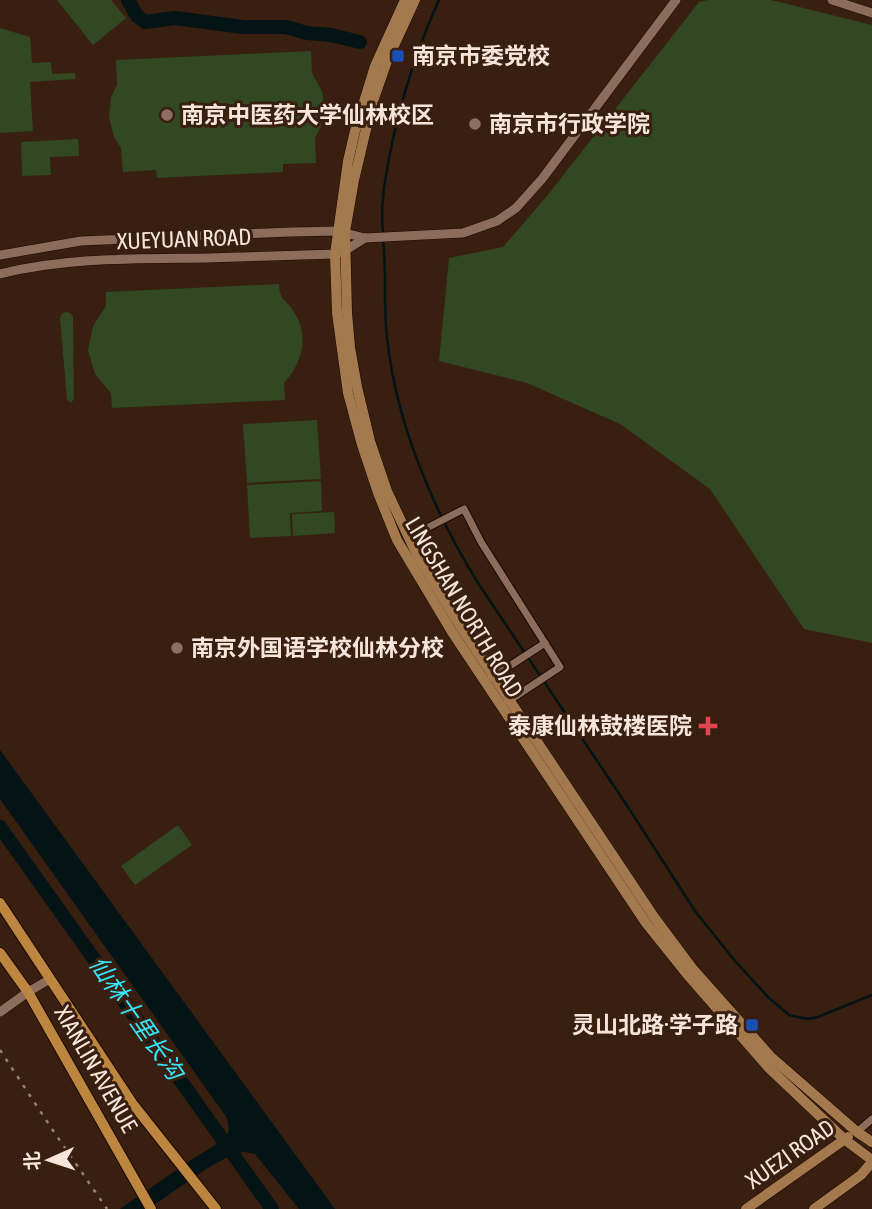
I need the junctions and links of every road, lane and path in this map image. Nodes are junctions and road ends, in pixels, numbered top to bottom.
1 (405, 0) edge
2 (415, 0) edge
3 (676, 0) edge
4 (832, 0) edge
5 (872, 13) edge
6 (341, 231) junction
7 (365, 238) junction
8 (346, 250) junction
9 (335, 254) junction
10 (0, 255) edge
11 (0, 274) edge
12 (408, 535) junction
13 (545, 643) junction
14 (489, 679) junction
15 (505, 703) junction
16 (0, 903) edge
17 (0, 953) edge
18 (50, 979) junction
19 (28, 992) junction
20 (0, 1012) edge
21 (872, 1119) edge
22 (857, 1132) junction
23 (844, 1139) junction
24 (872, 1142) edge
25 (872, 1161) edge
26 (151, 1209) edge
27 (216, 1209) edge
28 (746, 1209) edge
29 (814, 1209) edge

1 - 6 main road, LINGSHAN NORTH ROAD
2 - 6 main road, LINGSHAN NORTH ROAD
3 - 7 street, XUEYUAN ROAD
4 - 5 street
6 - 7 street, XUEYUAN ROAD
6 - 8 main road, LINGSHAN NORTH ROAD
6 - 9 main road, LINGSHAN NORTH ROAD
6 - 10 street, XUEYUAN ROAD
7 - 8 street, XUEYUAN ROAD
8 - 9 street, XUEYUAN ROAD
8 - 12 main road, LINGSHAN NORTH ROAD
9 - 11 street, XUEYUAN ROAD
9 - 14 main road, LINGSHAN NORTH ROAD
12 - 13 street
12 - 14 main road, LINGSHAN NORTH ROAD
13 - 14 street
13 - 15 street
14 - 15 main road, LINGSHAN NORTH ROAD
15 - 22 main road, LINGSHAN NORTH ROAD
15 - 23 main road, LINGSHAN NORTH ROAD
16 - 18 main road, XIANLIN AVENUE
17 - 19 main road, XIANLIN AVENUE
18 - 19 street
18 - 27 main road, XIANLIN AVENUE
19 - 20 street
19 - 26 main road, XIANLIN AVENUE
21 - 22 street
22 - 23 main road, XUEZI ROAD
22 - 24 main road, LINGSHAN NORTH ROAD
23 - 25 main road, LINGSHAN NORTH ROAD
23 - 28 main road, XUEZI ROAD
25 - 29 main road

